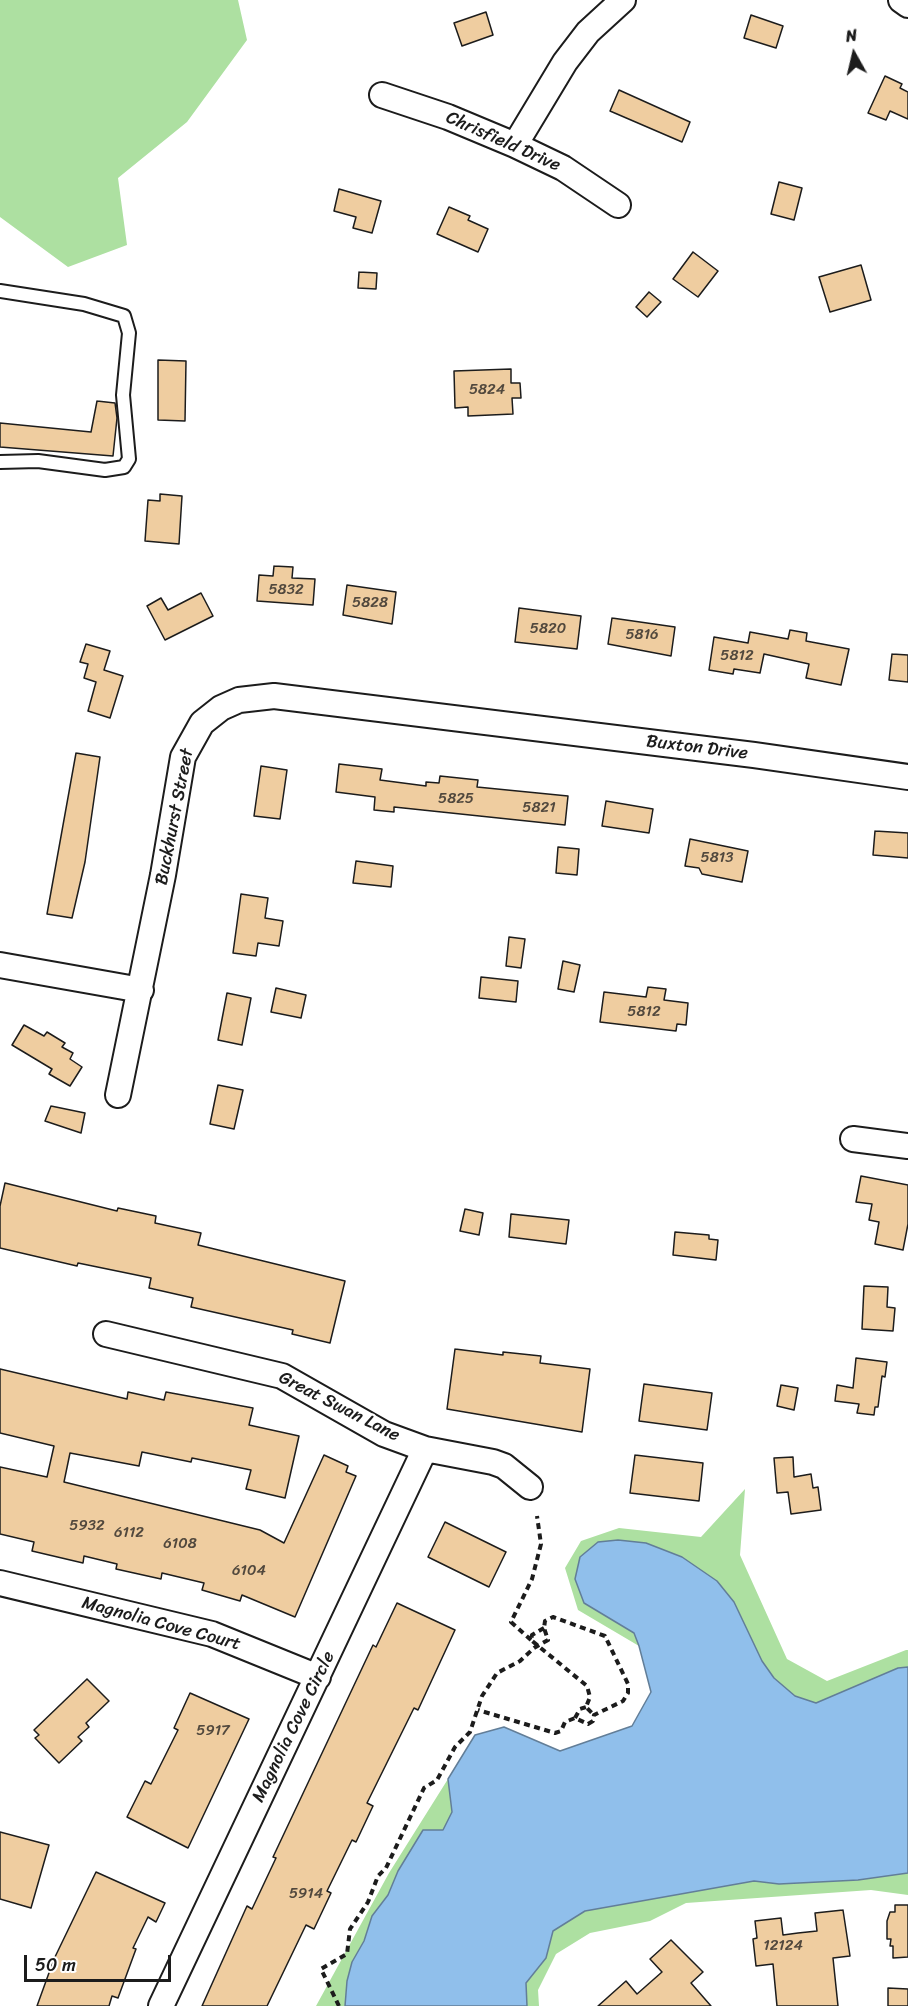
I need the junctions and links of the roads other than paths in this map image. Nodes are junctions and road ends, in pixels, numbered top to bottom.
1 (623, 0) edge
2 (901, 0) edge
3 (908, 5) edge
4 (382, 95) dead end
5 (515, 145) junction
6 (618, 206) dead end
7 (0, 291) edge
8 (0, 462) edge
9 (485, 722) joint
10 (908, 777) edge
11 (0, 964) edge
12 (141, 990) junction
13 (118, 1095) dead end
14 (854, 1139) dead end
15 (908, 1146) edge
16 (106, 1334) dead end
17 (425, 1449) junction
18 (530, 1488) dead end
19 (0, 1583) edge
20 (318, 1677) junction
21 (161, 2006) edge

1 - 5 street
2 - 3 street
4 - 5 street, Chrisfield Drive
5 - 6 street, Chrisfield Drive
7 - 8 lane
9 - 10 street, Buxton Drive
9 - 12 street, Buckhurst Street
11 - 12 street
12 - 13 street, Buckhurst Street
14 - 15 street
16 - 17 street, Great Swan Lane
17 - 18 street, Great Swan Lane
17 - 20 street, Magnolia Cove Circle
19 - 20 street, Magnolia Cove Court
20 - 21 street, Magnolia Cove Circle

